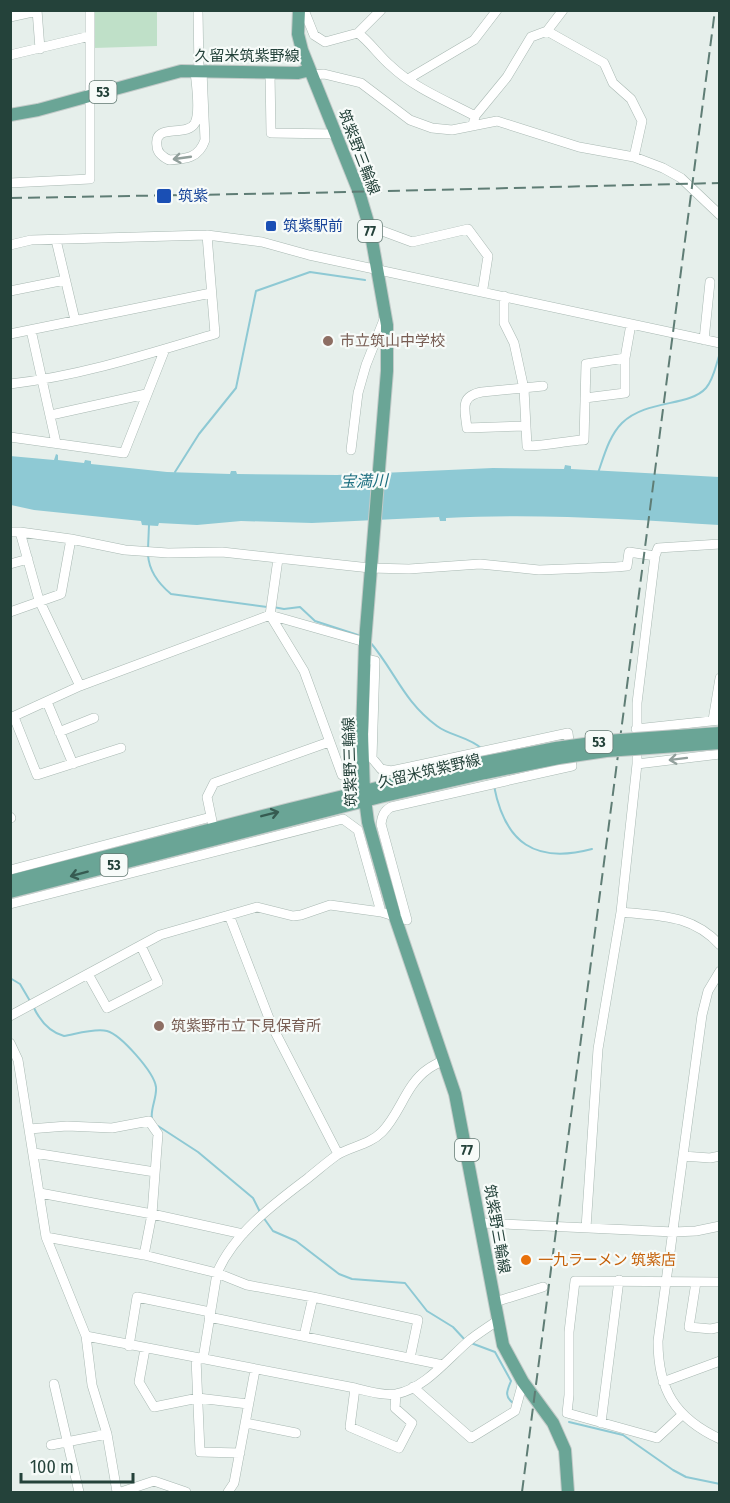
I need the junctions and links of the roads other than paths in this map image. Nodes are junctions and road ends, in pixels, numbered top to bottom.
1 (90, 10) edge
2 (198, 10) edge
3 (299, 10) edge
4 (304, 10) edge
5 (381, 10) edge
6 (497, 10) edge
7 (563, 10) edge
8 (37, 11) edge
9 (10, 17) edge
10 (547, 31) junction
11 (358, 33) junction
12 (90, 36) junction
13 (39, 49) junction
14 (10, 56) edge
15 (199, 71) junction
16 (270, 73) junction
17 (311, 73) junction
18 (408, 79) junction
19 (91, 95) junction
20 (10, 115) edge
21 (474, 120) junction
22 (337, 134) junction
23 (634, 157) junction
24 (10, 183) edge
25 (720, 215) edge
26 (369, 226) junction
27 (207, 235) junction
28 (57, 240) junction
29 (10, 244) edge
30 (378, 269) junction
31 (66, 280) junction
32 (710, 282) dead end
33 (483, 288) dead end
34 (10, 291) edge
35 (211, 293) junction
36 (504, 296) junction
37 (386, 316) junction
38 (75, 320) junction
39 (631, 324) junction
40 (31, 330) junction
41 (10, 334) edge
42 (704, 340) junction
43 (720, 343) edge
44 (165, 349) junction
45 (625, 358) junction
46 (44, 380) junction
47 (10, 384) edge
48 (543, 386) dead end
49 (524, 389) junction
50 (146, 394) junction
51 (585, 398) junction
52 (51, 415) junction
53 (525, 426) junction
54 (10, 437) edge
55 (56, 443) junction
56 (351, 450) dead end
57 (16, 532) edge
58 (71, 539) junction
59 (720, 544) edge
60 (655, 556) junction
61 (28, 559) junction
62 (278, 559) junction
63 (10, 564) edge
64 (370, 568) junction
65 (39, 600) junction
66 (10, 612) edge
67 (270, 615) junction
68 (365, 642) junction
69 (365, 658) junction
70 (720, 678) edge
71 (80, 686) junction
72 (47, 702) junction
73 (12, 717) edge
74 (94, 718) dead end
75 (716, 720) edge
76 (636, 729) junction
77 (59, 732) junction
78 (720, 733) edge
79 (329, 742) junction
80 (720, 743) edge
81 (121, 748) dead end
82 (720, 754) edge
83 (73, 764) junction
84 (637, 764) junction
85 (483, 768) junction
86 (342, 775) dead end
87 (364, 797) junction
88 (214, 828) junction
89 (10, 870) edge
90 (10, 881) edge
91 (10, 892) edge
92 (10, 904) edge
93 (381, 912) junction
94 (621, 912) junction
95 (229, 915) junction
96 (395, 917) junction
97 (720, 945) edge
98 (141, 946) junction
99 (720, 971) edge
100 (88, 974) junction
101 (10, 1016) edge
102 (10, 1043) edge
103 (444, 1060) junction
104 (29, 1129) junction
105 (34, 1153) junction
106 (338, 1154) junction
107 (683, 1156) junction
108 (720, 1156) edge
109 (155, 1172) junction
110 (40, 1193) junction
111 (152, 1214) junction
112 (481, 1223) junction
113 (720, 1226) edge
114 (586, 1228) junction
115 (674, 1232) junction
116 (243, 1234) junction
117 (46, 1237) junction
118 (144, 1255) junction
119 (217, 1273) junction
120 (619, 1280) junction
121 (696, 1282) junction
122 (720, 1282) edge
123 (667, 1283) junction
124 (543, 1287) dead end
125 (313, 1297) junction
126 (495, 1302) junction
127 (209, 1314) junction
128 (497, 1321) junction
129 (720, 1327) edge
130 (86, 1336) junction
131 (304, 1336) junction
132 (129, 1346) junction
133 (145, 1349) junction
134 (410, 1358) junction
135 (200, 1359) junction
136 (720, 1361) edge
137 (443, 1365) junction
138 (255, 1370) junction
139 (523, 1382) junction
140 (663, 1382) junction
141 (54, 1384) dead end
142 (413, 1387) junction
143 (355, 1388) junction
144 (396, 1394) junction
145 (198, 1398) junction
146 (248, 1404) junction
147 (567, 1413) junction
148 (682, 1415) junction
149 (246, 1423) junction
150 (553, 1423) junction
151 (601, 1423) junction
152 (296, 1433) dead end
153 (107, 1434) junction
154 (720, 1439) edge
155 (67, 1442) junction
156 (51, 1445) dead end
157 (240, 1453) junction
158 (170, 1490) edge
159 (79, 1492) edge
160 (119, 1492) edge
161 (186, 1492) edge
162 (228, 1492) edge
163 (568, 1492) edge

1 - 12 street
2 - 15 street
3 - 17 main road, 筑紫野三輪線 / 77
4 - 11 street
5 - 11 street
6 - 18 street
7 - 10 street
8 - 9 street
8 - 13 street
10 - 21 street
10 - 23 street
11 - 18 street
12 - 13 street
12 - 19 street
13 - 14 street
15 -> 15 street
15 - 16 main road, 久留米筑紫野線 / 53
15 - 19 main road, 久留米筑紫野線 / 53
16 - 17 main road, 久留米筑紫野線 / 53
16 - 22 street
17 - 21 street
17 - 22 main road, 筑紫野三輪線 / 77
18 - 21 street
19 - 20 main road, 久留米筑紫野線 / 53
19 - 24 street
21 - 23 street
22 - 26 main road, 筑紫野三輪線 / 77
23 - 25 street
26 - 30 main road, 筑紫野三輪線 / 77
26 - 33 street
27 - 28 street
27 - 30 street
27 - 35 street
28 - 29 street
28 - 31 street
30 - 36 street
30 - 37 main road, 筑紫野三輪線 / 77
31 - 34 street
31 - 38 street
32 - 42 street
35 - 38 street
35 - 44 street
36 - 39 street
36 - 49 street
37 - 56 street
37 - 64 main road, 筑紫野三輪線 / 77
38 - 40 street
39 - 42 street
39 - 45 street
40 - 41 street
40 - 46 street
42 - 43 street
44 - 46 street
44 - 50 street
45 - 51 street
45 - 51 street
46 - 47 street
46 - 52 street
48 - 49 street
49 - 53 street
49 - 53 street
50 - 52 street
50 - 55 street
51 - 53 street
52 - 55 street
54 - 55 street
57 - 58 street
57 - 61 street
58 - 62 street
58 - 65 street
59 - 60 street
60 - 64 street
60 - 76 street
61 - 63 street
61 - 65 street
62 - 64 street
62 - 67 street
64 - 68 main road, 筑紫野三輪線 / 77
65 - 66 street
65 - 71 street
67 - 68 street
67 - 71 street
67 - 79 street
68 - 69 main road, 筑紫野三輪線 / 77
69 - 87 main road, 筑紫野三輪線 / 77
69 - 96 street
70 - 75 street
71 - 72 street
72 - 73 street
72 - 77 street
73 - 83 street
74 - 77 street
75 - 76 street
76 - 84 street
77 - 83 street
78 - 85 main road, 久留米筑紫野線 / 53, bridge
79 - 86 street
79 - 88 street
80 - 85 main road, 久留米筑紫野線 / 53, bridge
81 - 83 street
82 -> 84 street
84 - 94 street
85 - 87 main road, 久留米筑紫野線 / 53
87 - 88 main road, 久留米筑紫野線 / 53
87 - 96 main road, 筑紫野三輪線 / 77
88 - 89 street
88 - 90 main road, 久留米筑紫野線 / 53
88 -> 91 main road, 久留米筑紫野線 / 53
92 - 93 street
93 - 95 street
93 - 96 street
94 - 97 street
94 - 114 street
95 - 98 street
95 - 106 street
96 - 103 main road, 筑紫野三輪線 / 77
98 - 100 street
98 - 100 street
99 - 107 street
100 - 101 street
102 - 104 street
103 - 106 street
103 - 112 main road, 筑紫野三輪線 / 77
104 - 105 street
104 - 109 street
105 - 109 street
105 - 110 street
106 - 116 street
107 - 108 street
107 - 115 street
109 - 111 street
110 - 111 street
110 - 117 street
111 - 116 street
111 - 118 street
112 - 114 street
112 - 126 main road, 筑紫野三輪線 / 77
113 - 115 street
114 - 115 street
115 - 123 street
116 - 119 street
117 - 118 street
117 - 130 street
118 - 119 street
119 - 125 street
119 - 127 street
120 - 123 street
120 - 147 street
120 - 151 street
121 - 122 street
121 - 123 street
121 - 129 street
123 - 140 street
124 - 126 street
125 - 131 street
125 - 134 street
126 - 128 main road, 筑紫野三輪線 / 77
127 - 131 street
127 - 132 street
127 - 135 street
128 - 137 street
128 - 139 main road, 筑紫野三輪線 / 77
130 - 132 street
130 - 153 street
131 - 134 street
132 - 133 street
133 - 135 street
133 - 145 street
134 - 137 street
135 - 138 street
135 - 145 street
136 - 140 street
137 - 142 street
138 - 143 street
138 - 146 street
139 - 142 street
139 - 150 main road, 筑紫野三輪線 / 77
140 - 148 street
141 - 155 street
142 - 144 street
143 - 144 street
143 - 144 street
145 - 146 street
145 - 157 street
146 - 149 street
147 - 150 street
147 - 151 street
148 - 151 street
148 - 154 street
149 - 152 street
149 - 157 street
150 - 163 main road, 筑紫野三輪線 / 77
153 - 155 street
153 - 160 street
155 - 156 street
155 - 159 street
157 - 162 street
158 - 160 street
158 - 161 street

